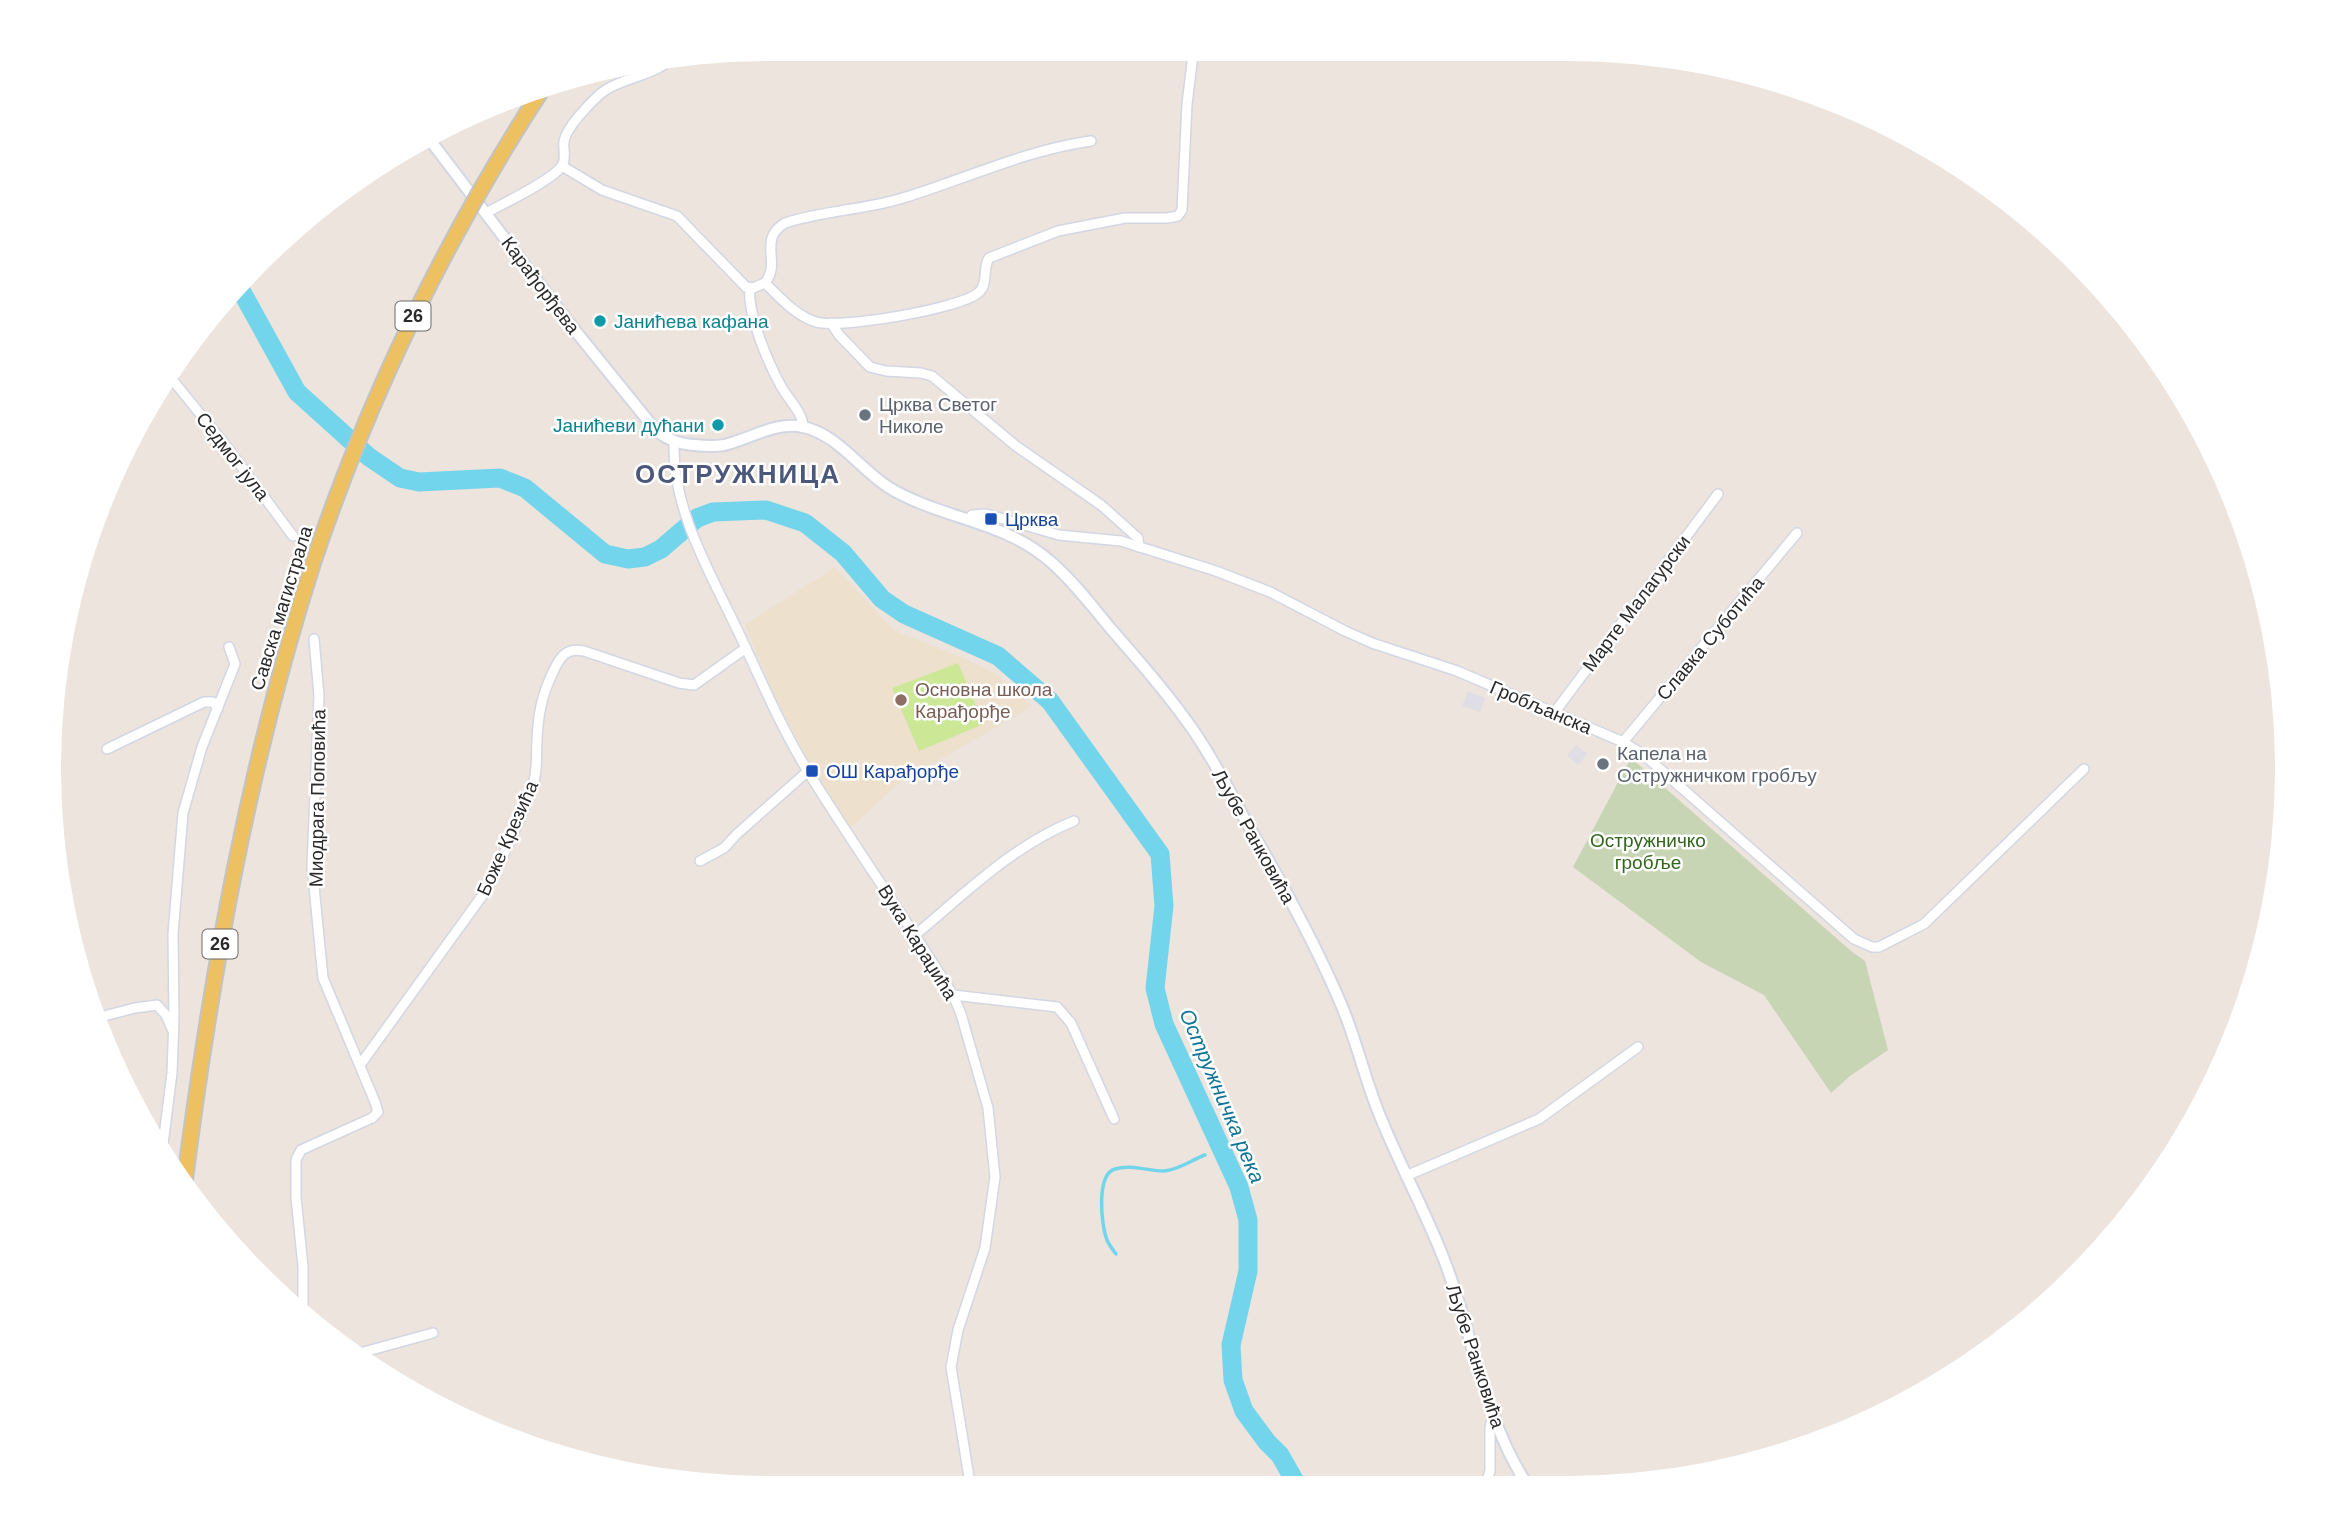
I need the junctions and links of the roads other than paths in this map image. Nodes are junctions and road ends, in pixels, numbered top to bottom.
1 (1192, 61) edge
2 (646, 72) edge
3 (535, 101) edge
4 (1091, 141) dead end
5 (434, 146) edge
6 (562, 166) junction
7 (486, 213) junction
8 (765, 283) junction
9 (750, 288) junction
10 (831, 323) junction
11 (176, 383) edge
12 (803, 427) junction
13 (674, 442) junction
14 (1718, 494) dead end
15 (969, 519) junction
16 (1797, 533) dead end
17 (293, 536) dead end
18 (1139, 547) junction
19 (314, 639) dead end
20 (229, 647) dead end
21 (746, 648) junction
22 (218, 708) junction
23 (1554, 713) junction
24 (1623, 742) junction
25 (107, 749) dead end
26 (2084, 769) dead end
27 (808, 771) junction
28 (1074, 821) dead end
29 (700, 861) dead end
30 (915, 935) junction
31 (953, 995) junction
32 (106, 1015) edge
33 (174, 1037) junction
34 (1638, 1047) dead end
35 (360, 1065) junction
36 (1114, 1119) dead end
37 (164, 1135) edge
38 (186, 1170) edge
39 (1406, 1176) junction
40 (303, 1301) edge
41 (433, 1333) dead end
42 (367, 1351) edge
43 (1495, 1421) junction
44 (969, 1476) edge
45 (1488, 1476) edge
46 (1521, 1476) edge

1 - 10 street
2 - 6 street
3 - 38 main road, Савска магистрала / 26, bridge
4 - 8 street
5 - 7 street, Карађорђева
6 - 7 street
6 - 9 street
7 - 13 street, Карађорђева
8 - 9 street
8 - 10 street
9 - 12 street
10 - 18 street
11 - 17 street, Седмог јула
12 - 13 street
12 - 15 street, Љубе Ранковића
13 - 21 street, Вука Караџића
14 - 23 street, Марте Малагурски
15 - 18 street, Гробљанска
15 - 39 street, Љубе Ранковића
16 - 24 street, Славка Суботића
18 - 23 street, Гробљанска
19 - 35 street, Миодрага Поповића
20 - 22 street
21 - 27 street, Вука Караџића
21 - 35 street, Боже Крезића
22 - 25 street
22 - 33 street
23 - 24 street, Гробљанска
24 - 26 street, Гробљанска
27 - 29 street
27 - 30 street, Вука Караџића
28 - 30 street
30 - 31 street, Вука Караџића
31 - 36 street
31 - 44 street, Вука Караџића
32 - 33 street
33 - 37 street
34 - 39 street
35 - 40 street, Миодрага Поповића
39 - 43 street, Љубе Ранковића
41 - 42 street
43 - 45 street
43 - 46 street, Љубе Ранковића

